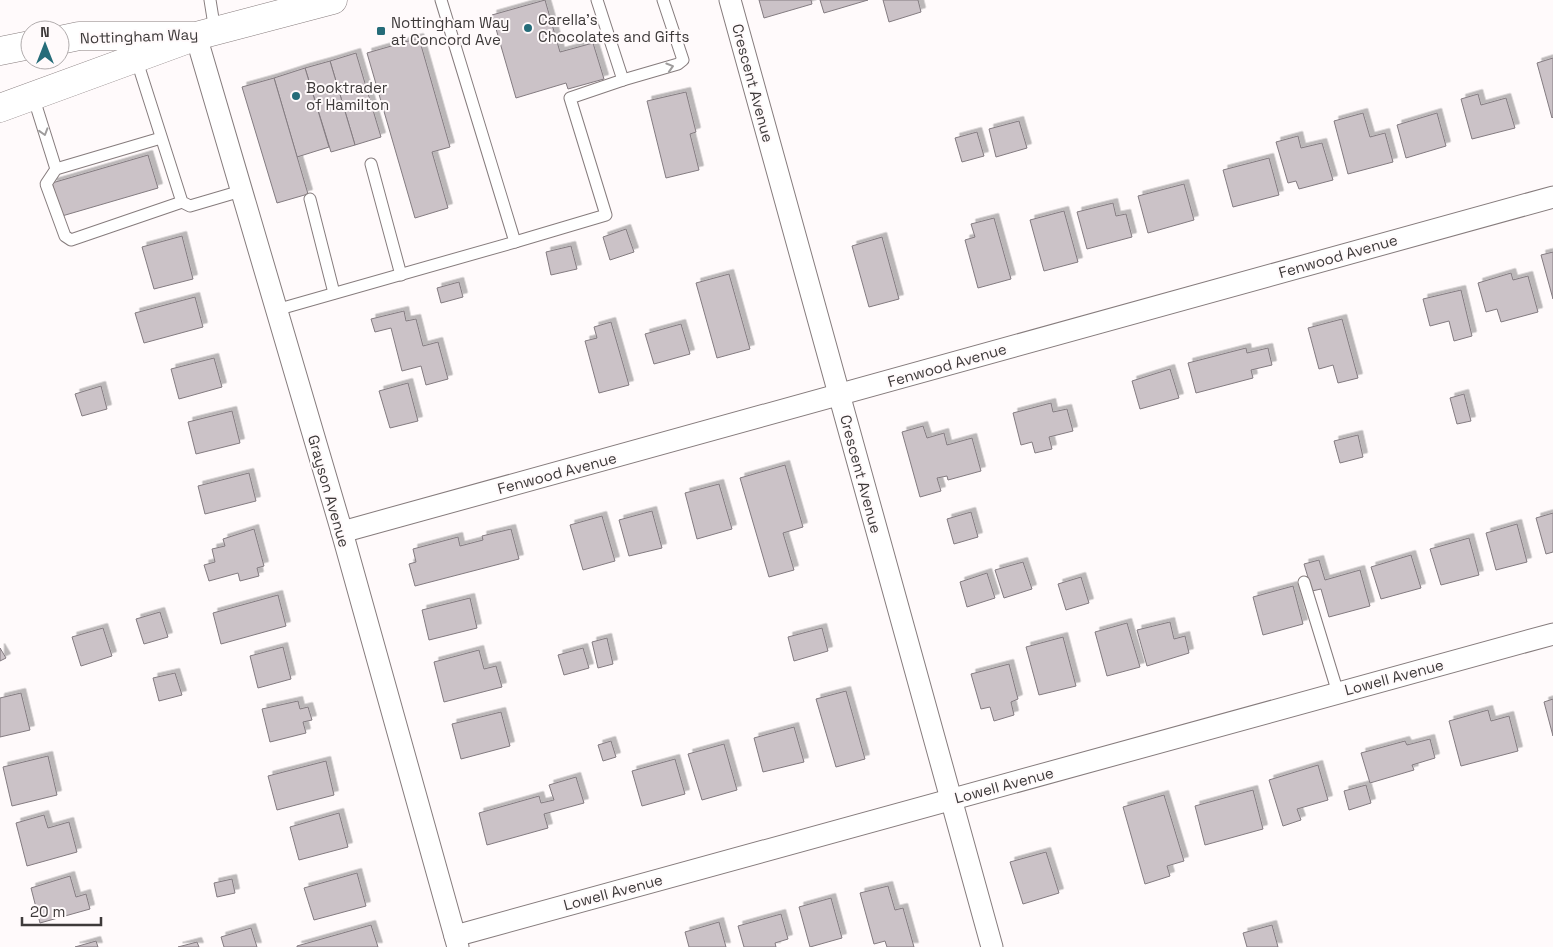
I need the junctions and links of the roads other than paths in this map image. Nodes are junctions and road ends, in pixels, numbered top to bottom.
1 (210, 0) edge
2 (441, 0) edge
3 (597, 0) edge
4 (663, 0) edge
5 (730, 0) edge
6 (318, 2) edge
7 (205, 34) junction
8 (70, 38) edge
9 (20, 47) edge
10 (0, 51) edge
11 (136, 58) junction
12 (623, 80) junction
13 (33, 96) junction
14 (0, 108) edge
15 (161, 138) junction
16 (372, 164) dead end
17 (56, 169) junction
18 (242, 191) junction
19 (1553, 197) edge
20 (310, 199) dead end
21 (182, 202) junction
22 (515, 242) junction
23 (401, 274) junction
24 (334, 293) junction
25 (276, 310) junction
26 (839, 395) junction
27 (342, 532) junction
28 (1304, 582) dead end
29 (1553, 634) edge
30 (1338, 693) junction
31 (950, 800) junction
32 (456, 941) edge
33 (992, 947) edge

1 - 7 lane
2 - 22 lane
3 - 12 lane
12 -> 4 lane
5 - 26 street, Crescent Avenue
6 - 7 main road, Nottingham Way
7 - 8 main road, Nottingham Way
7 - 11 main road
7 - 18 street, Grayson Avenue
9 - 10 main road
11 - 13 main road
11 - 15 lane
12 - 22 lane
13 - 14 main road
13 -> 17 lane
15 - 17 lane
15 - 21 lane
16 - 23 lane
17 - 21 lane
18 - 21 lane
18 - 25 street, Grayson Avenue
19 - 26 street, Fenwood Avenue
20 - 24 lane
22 - 23 lane
23 - 24 lane
24 - 25 lane
25 - 27 street, Grayson Avenue
26 - 27 street, Fenwood Avenue
26 - 31 street, Crescent Avenue
27 - 32 street, Grayson Avenue
28 - 30 lane
29 - 30 street, Lowell Avenue
30 - 31 street, Lowell Avenue
31 - 32 street, Lowell Avenue
31 - 33 street, Crescent Avenue

